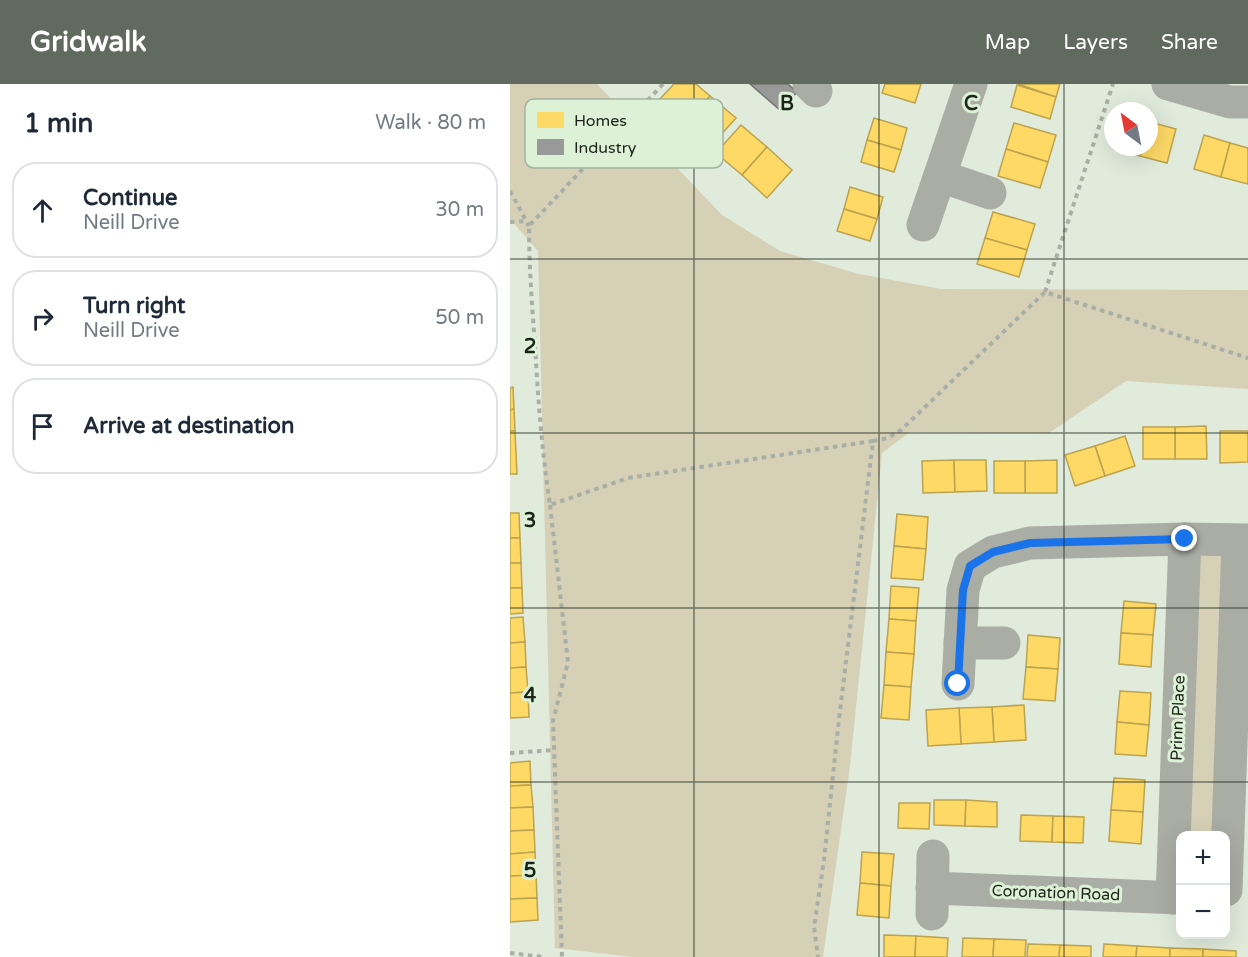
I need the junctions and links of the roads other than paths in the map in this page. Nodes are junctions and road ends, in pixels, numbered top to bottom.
1 (971, 84) edge
2 (1168, 84) edge
3 (1248, 102) edge
4 (940, 176) junction
5 (990, 193) dead end
6 (923, 225) dead end
7 (1185, 539) junction
8 (1243, 540) edge
9 (960, 643) junction
10 (1004, 644) dead end
11 (958, 684) dead end
12 (1176, 885) edge
13 (1226, 885) edge
14 (932, 886) dead end
15 (1176, 898) edge
16 (1230, 900) edge
17 (1248, 903) edge

1 - 4 street
2 - 3 street
4 - 5 street
4 - 6 street
7 - 8 street
7 - 9 street
7 - 12 street, Prinn Place
8 - 13 street
9 - 10 street
9 - 11 street
14 - 15 street, Coronation Road
16 - 17 street

